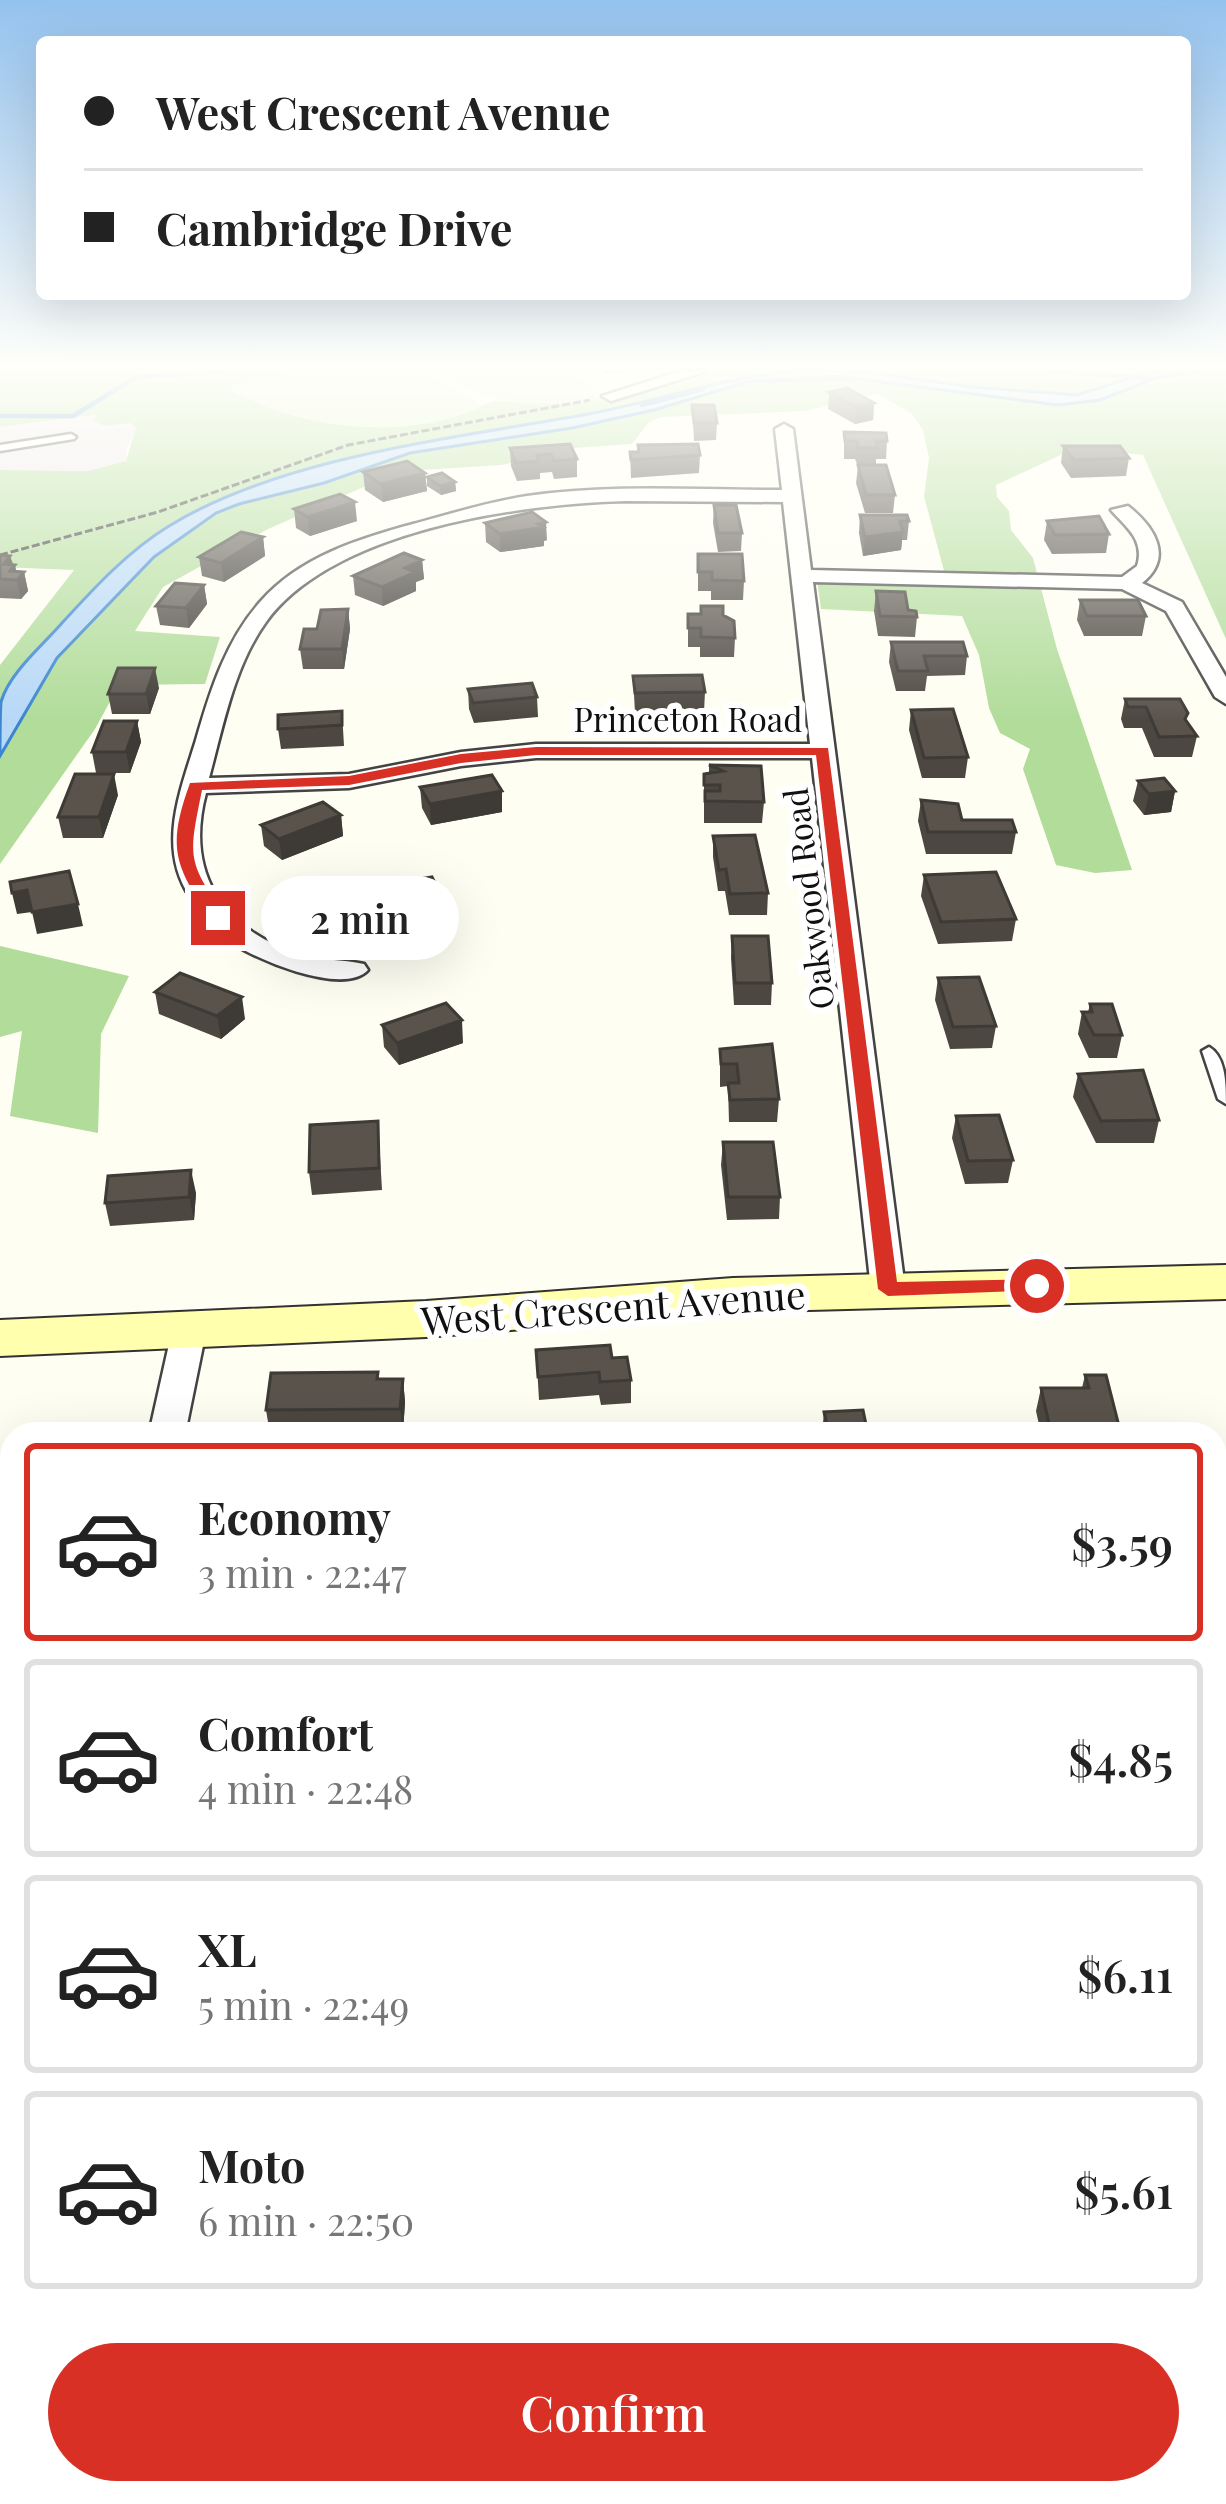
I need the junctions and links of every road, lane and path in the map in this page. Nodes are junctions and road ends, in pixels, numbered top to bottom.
1 (227, 488) edge
2 (791, 488) edge
3 (792, 496) junction
4 (1120, 510) dead end
5 (0, 555) edge
6 (802, 576) junction
7 (1126, 583) junction
8 (1226, 697) edge
9 (823, 751) junction
10 (195, 786) junction
11 (353, 970) dead end
12 (1209, 1051) dead end
13 (1226, 1100) edge
14 (1226, 1282) edge
15 (888, 1289) junction
16 (189, 1331) junction
17 (0, 1337) edge
18 (170, 1422) edge

1 - 5 path
2 - 3 street, Oakwood Road
3 - 6 street, Oakwood Road
3 - 10 street
4 - 7 street
6 - 7 street
6 - 9 street, Oakwood Road
7 - 8 street
9 - 10 street, Princeton Road
9 - 15 street, Oakwood Road
10 - 11 street
12 - 13 lane
14 - 15 main road, West Crescent Avenue
15 - 16 main road, West Crescent Avenue
16 - 17 main road, West Crescent Avenue
16 - 18 street

